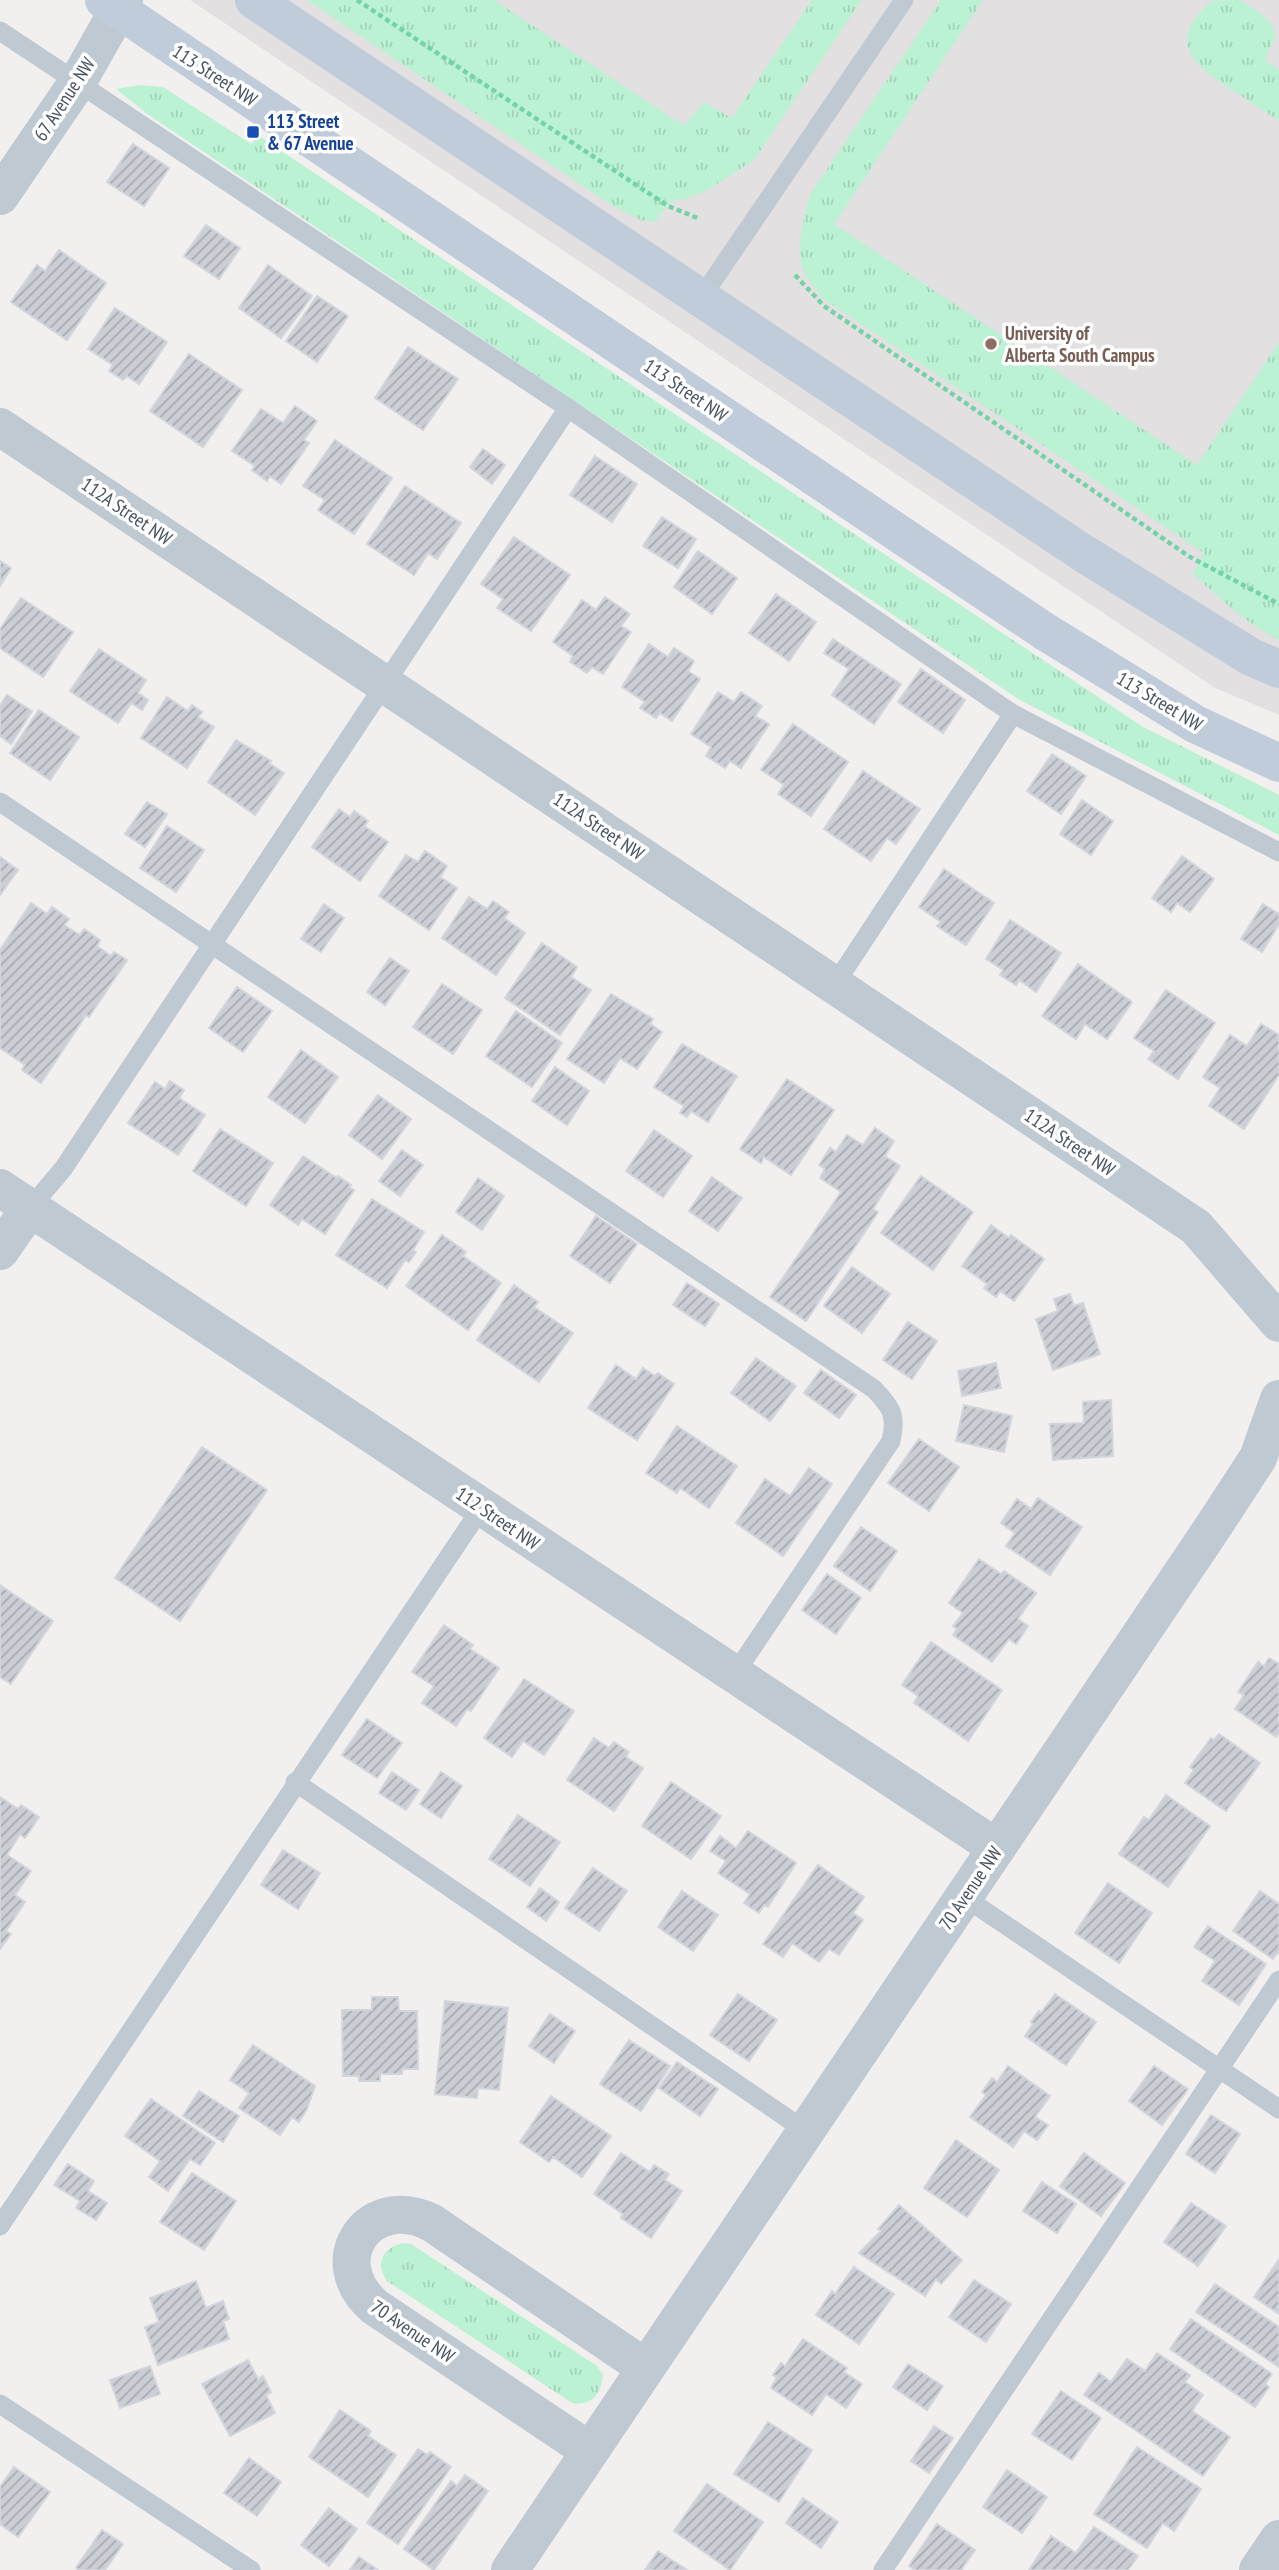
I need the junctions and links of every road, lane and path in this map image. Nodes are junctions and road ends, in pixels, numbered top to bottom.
1 (254, 0) edge
2 (357, 0) edge
3 (904, 0) edge
4 (115, 3) edge
5 (0, 31) edge
6 (77, 83) junction
7 (0, 196) edge
8 (700, 219) dead end
9 (795, 275) dead end
10 (701, 298) junction
11 (568, 408) junction
12 (0, 427) edge
13 (1279, 604) edge
14 (1279, 669) edge
15 (385, 682) junction
16 (1013, 713) junction
17 (1279, 762) edge
18 (0, 802) edge
19 (1279, 852) edge
20 (213, 944) junction
21 (835, 984) junction
22 (15, 1198) edge
23 (0, 1251) edge
24 (1279, 1323) edge
25 (1279, 1399) edge
26 (482, 1507) junction
27 (734, 1675) junction
28 (295, 1782) junction
29 (997, 1848) junction
30 (964, 1897) junction
31 (1279, 1980) edge
32 (1219, 2069) junction
33 (1279, 2109) edge
34 (806, 2131) junction
35 (0, 2227) edge
36 (646, 2368) junction
37 (0, 2404) edge
38 (590, 2451) junction
39 (1279, 2539) edge
40 (251, 2570) edge
41 (510, 2570) edge
42 (883, 2570) edge
43 (1258, 2570) edge

1 - 10 main road
2 - 8 path
3 - 10 lane
4 - 6 street, 67 Avenue NW
4 - 17 main road, 113 Street NW
5 - 6 lane
6 - 7 street, 67 Avenue NW
6 - 11 lane
9 - 13 path
10 - 14 main road
11 - 15 lane
11 - 16 lane
12 - 15 street, 112A Street NW
15 - 20 lane
15 - 21 street, 112A Street NW
16 - 19 lane
16 - 21 lane
18 - 20 lane
20 - 22 lane
20 - 27 lane
21 - 24 street, 112A Street NW
22 - 23 street
22 - 26 street, 112 Street NW
25 - 29 street, 70 Avenue NW
26 - 27 street, 112 Street NW
26 - 28 lane
27 - 29 street, 112 Street NW
28 - 34 lane
28 - 35 lane
29 - 30 street, 70 Avenue NW
30 - 32 lane
30 - 34 street, 70 Avenue NW
31 - 32 lane
32 - 33 lane
32 - 42 lane
34 - 36 street, 70 Avenue NW
36 - 38 street, 70 Avenue NW
36 - 38 street, 70 Avenue NW
37 - 40 lane
38 - 41 street, 70 Avenue NW
39 - 43 street

